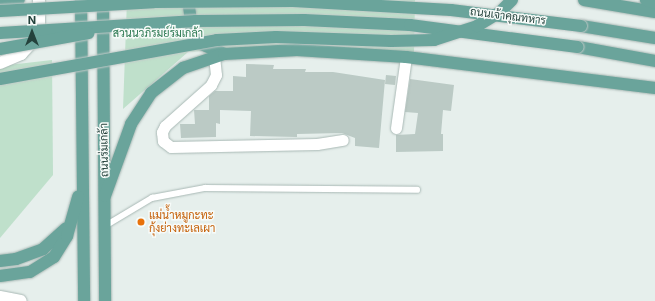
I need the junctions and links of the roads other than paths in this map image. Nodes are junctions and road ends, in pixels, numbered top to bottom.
1 (19, 0) edge
2 (39, 0) edge
3 (82, 0) edge
4 (103, 0) edge
5 (188, 0) edge
6 (512, 0) edge
7 (584, 0) edge
8 (646, 0) edge
9 (0, 3) edge
10 (655, 3) edge
11 (0, 11) edge
12 (655, 12) edge
13 (123, 25) junction
14 (0, 33) edge
15 (655, 38) edge
16 (0, 48) edge
17 (219, 55) junction
18 (406, 57) junction
19 (655, 61) edge
20 (0, 63) edge
21 (0, 79) edge
22 (655, 88) edge
23 (396, 128) dead end
24 (343, 140) dead end
25 (82, 169) junction
26 (417, 190) dead end
27 (105, 196) junction
28 (72, 221) junction
29 (105, 226) junction
30 (0, 261) edge
31 (0, 276) edge
32 (0, 296) edge
33 (21, 301) edge
34 (84, 301) edge
35 (105, 301) edge

1 - 9 main road
2 - 20 main road
3 - 25 main road, ถนนร่มเกล้า
4 - 27 main road, ถนนร่มเกล้า
5 - 17 main road
6 - 21 main road, bridge
7 - 12 main road
8 - 10 main road
11 - 15 main road, ถนนเจ้าคุณทหาร, bridge
13 - 14 main road, bridge
13 - 16 main road, bridge
13 - 19 main road, ถนนเจ้าคุณทหาร, bridge
17 - 18 main road
17 - 24 street
17 - 27 main road
18 - 22 main road
18 - 23 street
25 - 28 main road
25 - 34 main road, ถนนร่มเกล้า
26 - 29 lane
27 - 29 main road, ถนนร่มเกล้า
28 - 30 main road
28 - 31 main road
29 - 35 main road, ถนนร่มเกล้า
32 - 33 main road

